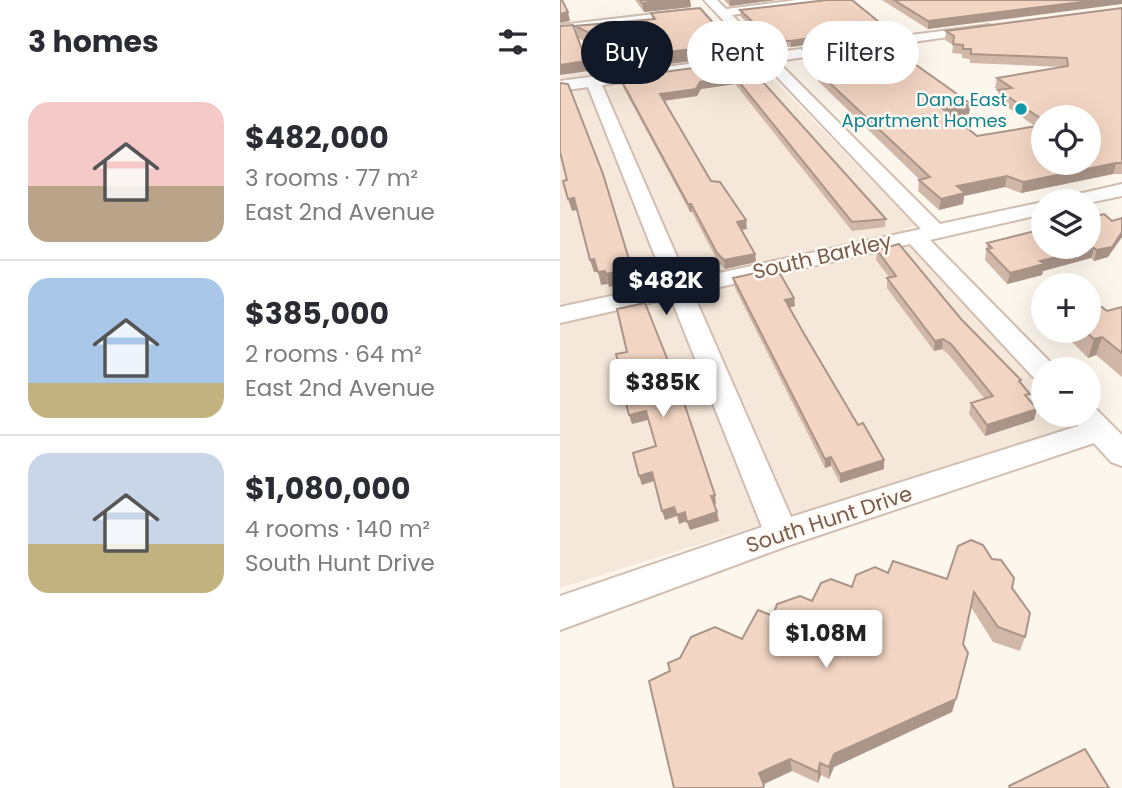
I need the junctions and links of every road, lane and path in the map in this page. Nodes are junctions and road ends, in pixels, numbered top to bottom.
1 (826, 0) edge
2 (717, 8) edge
3 (730, 21) edge
4 (999, 26) edge
5 (560, 29) edge
6 (788, 55) edge
7 (788, 82) edge
8 (581, 83) edge
9 (594, 84) edge
10 (560, 86) edge
11 (1122, 190) edge
12 (1101, 195) edge
13 (1031, 211) edge
14 (924, 233) junction
15 (678, 288) junction
16 (560, 315) edge
17 (1031, 357) edge
18 (1081, 427) edge
19 (1096, 427) edge
20 (1122, 454) edge
21 (782, 534) junction
22 (560, 613) edge

1 - 2 street
2 - 3 street
2 - 5 street
4 - 6 street
7 - 14 street
8 - 10 street
9 - 15 street
11 - 12 street
13 - 14 street, South Barkley
14 - 15 street, South Barkley
14 - 17 street
15 - 16 street, South Barkley
15 - 21 street
18 - 21 street, South Hunt Drive
19 - 20 street
21 - 22 street, South Hunt Drive

